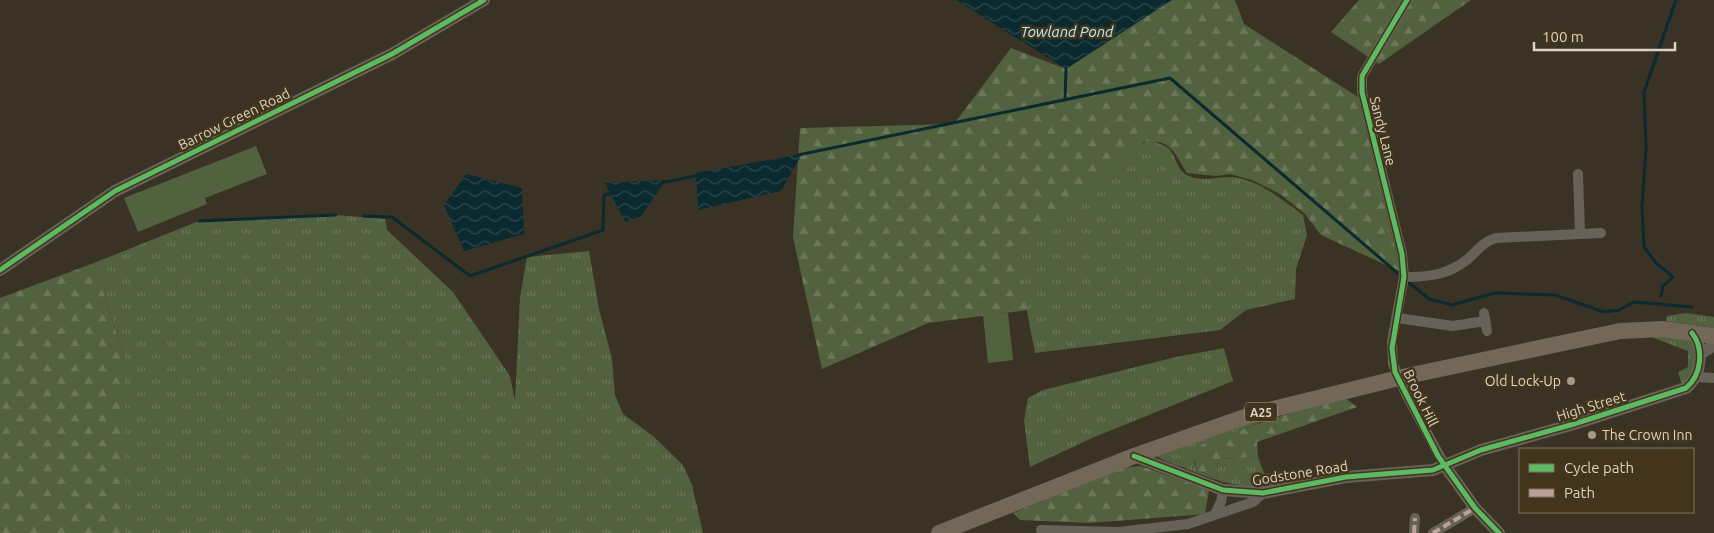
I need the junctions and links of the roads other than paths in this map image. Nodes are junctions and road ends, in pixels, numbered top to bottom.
1 (484, 0) edge
2 (1407, 0) edge
3 (1578, 174) dead end
4 (1601, 233) dead end
5 (1580, 234) junction
6 (0, 270) edge
7 (1404, 281) junction
8 (1397, 318) junction
9 (1485, 322) dead end
10 (1692, 333) junction
11 (1714, 336) edge
12 (1714, 345) edge
13 (1700, 354) junction
14 (1696, 377) junction
15 (1714, 378) edge
16 (1134, 456) junction
17 (1445, 466) junction
18 (1223, 490) junction
19 (1263, 493) junction
20 (1475, 508) junction
21 (1215, 514) junction
22 (1415, 518) dead end
23 (1188, 528) edge
24 (1041, 530) dead end
25 (939, 533) edge
26 (1414, 533) edge
27 (1433, 533) edge
28 (1499, 533) edge

1 - 6 street, Barrow Green Road
2 - 7 street, Sandy Lane
3 - 5 street
4 - 5 street
5 - 7 street
7 - 8 street, Brook Hill
8 - 9 street
8 - 17 street, Brook Hill
10 - 11 main road, A25
10 - 13 street
10 - 16 main road, A25
12 - 13 street
13 - 14 street
14 - 15 street
14 - 17 street, High Street
16 - 18 street, Godstone Road
16 - 25 main road, A25
17 - 19 street, Godstone Road
17 - 20 street
18 - 19 street, Godstone Road
18 - 21 street
19 - 21 street, Godstone Road
20 - 27 street
20 - 28 street
21 - 23 street, Godstone Road
22 - 26 street
23 - 24 street, Godstone Road

